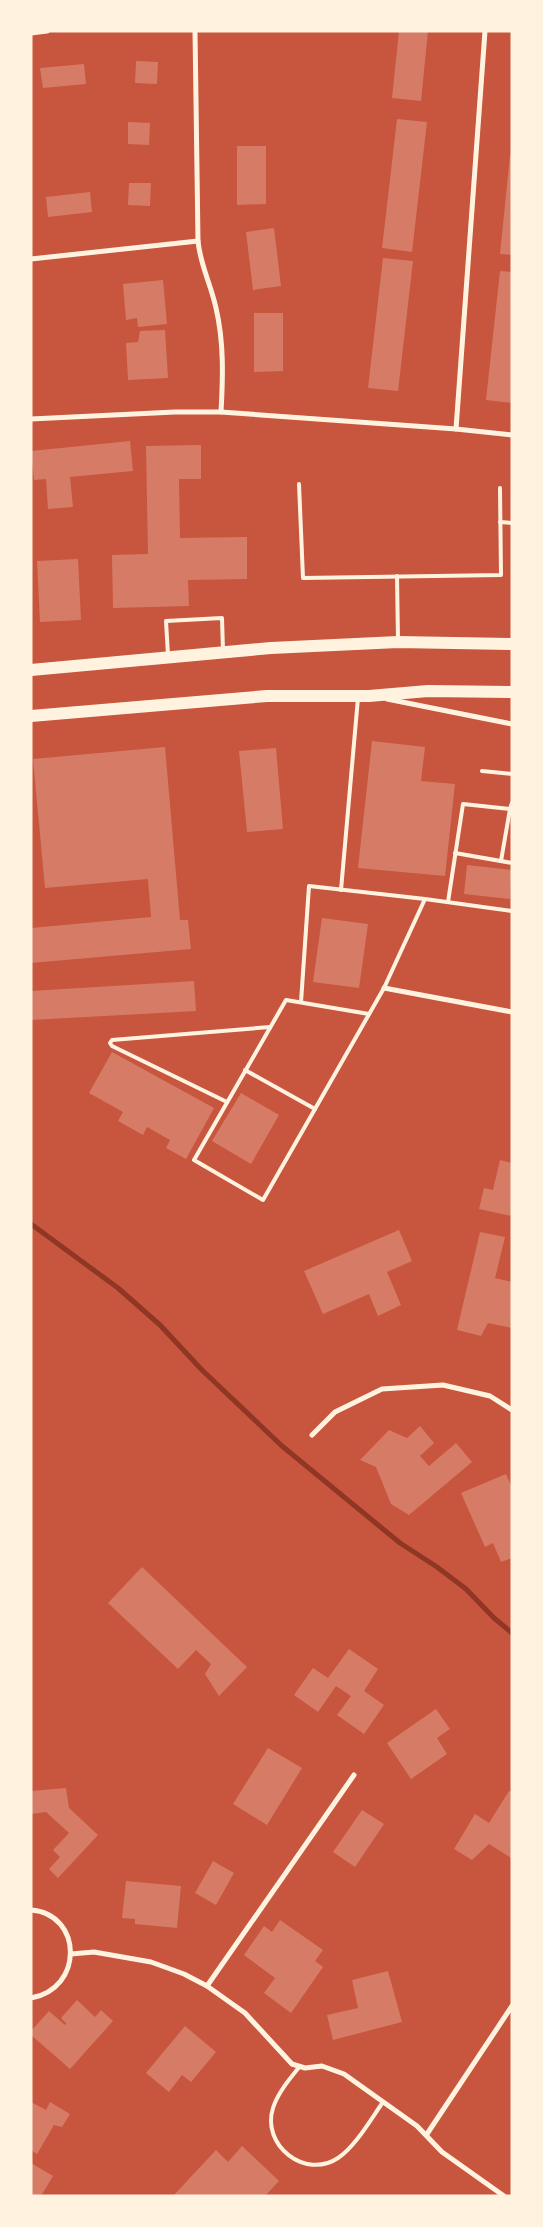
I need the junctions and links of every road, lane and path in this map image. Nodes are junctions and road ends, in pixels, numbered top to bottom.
1 (47, 31) edge
2 (196, 31) edge
3 (485, 31) edge
4 (31, 33) edge
5 (198, 241) junction
6 (31, 259) edge
7 (221, 412) junction
8 (31, 419) edge
9 (456, 429) junction
10 (512, 435) edge
11 (299, 484) dead end
12 (500, 488) dead end
13 (500, 522) junction
14 (512, 523) edge
15 (397, 576) junction
16 (398, 642) junction
17 (512, 644) edge
18 (223, 652) junction
19 (168, 657) junction
20 (31, 670) edge
21 (512, 692) edge
22 (364, 696) junction
23 (31, 716) edge
24 (512, 724) edge
25 (482, 771) dead end
26 (512, 774) edge
27 (512, 803) edge
28 (510, 809) junction
29 (455, 853) junction
30 (501, 861) junction
31 (512, 863) edge
32 (340, 890) junction
33 (425, 899) junction
34 (448, 902) junction
35 (512, 911) edge
36 (384, 988) junction
37 (301, 1002) junction
38 (512, 1012) edge
39 (370, 1014) junction
40 (270, 1027) junction
41 (245, 1070) junction
42 (227, 1102) junction
43 (315, 1109) junction
44 (512, 1410) edge
45 (312, 1435) dead end
46 (354, 1775) dead end
47 (31, 1910) edge
48 (71, 1954) junction
49 (208, 1986) junction
50 (31, 1998) edge
51 (512, 2006) edge
52 (300, 2066) junction
53 (383, 2102) junction
54 (427, 2134) junction
55 (504, 2196) edge

1 - 4 street
2 - 5 street
3 - 9 street
5 - 6 street
5 - 7 street
7 - 8 street
7 - 9 street
9 - 10 street
11 - 15 lane
12 - 13 lane
13 - 14 lane
13 - 15 lane
15 - 16 lane
16 - 17 main road
16 - 18 main road
18 - 19 main road
18 - 19 lane
19 - 20 main road
21 - 22 main road
22 - 23 main road
22 - 24 street
22 - 32 lane
25 - 26 lane
27 - 28 lane
28 - 29 lane
28 - 30 lane
29 - 30 lane
29 - 34 lane
30 - 31 lane
32 - 33 lane
32 - 37 lane
33 - 34 lane
33 - 36 lane
34 - 35 lane
36 - 38 street
36 - 39 lane
37 - 39 lane
37 - 40 lane
39 - 43 lane
40 - 41 lane
40 - 42 lane
41 - 42 lane
41 - 43 lane
42 - 43 lane
44 - 45 street
46 - 49 street
47 - 48 street
48 - 49 street
48 - 50 street
49 - 52 street
51 - 54 street
52 - 53 street
52 - 53 lane
53 - 54 street
54 - 55 street

